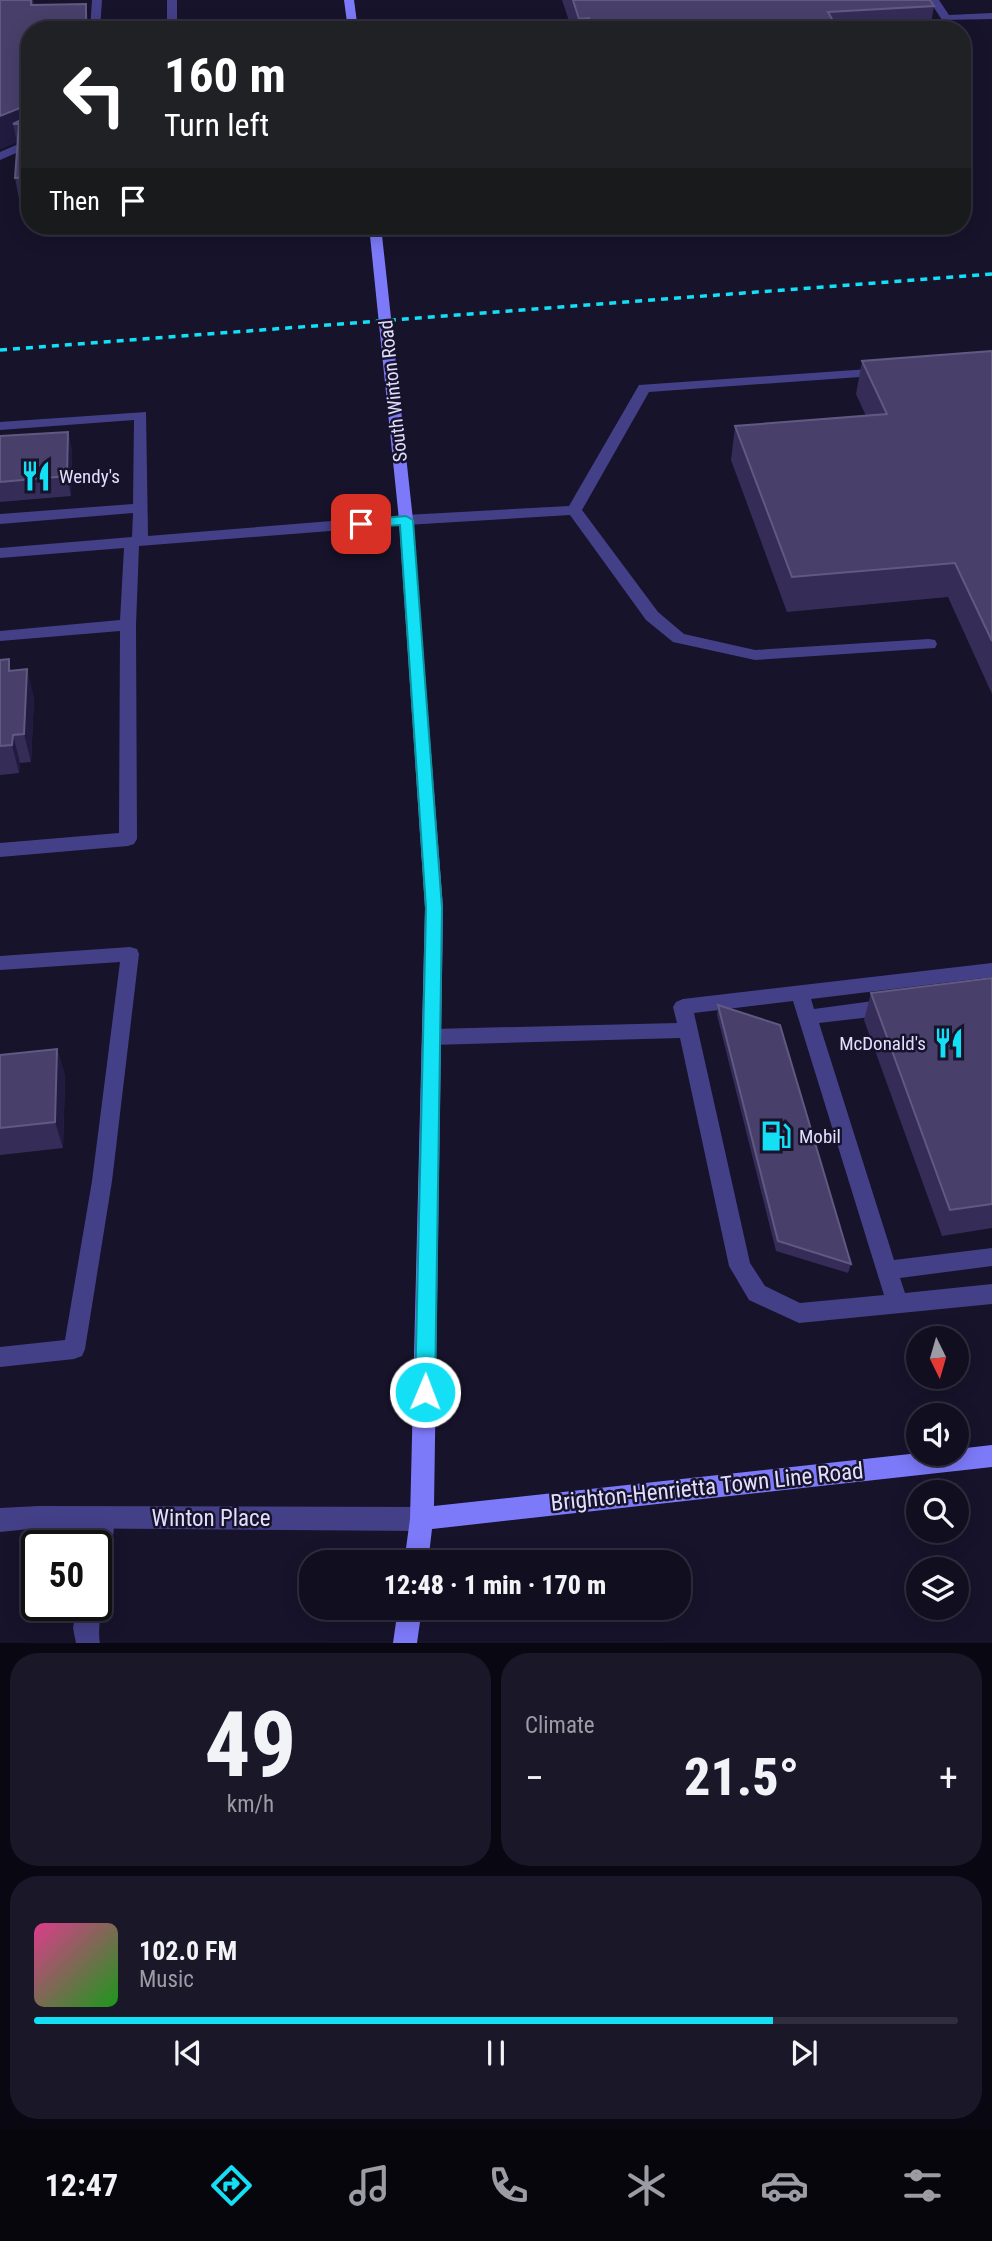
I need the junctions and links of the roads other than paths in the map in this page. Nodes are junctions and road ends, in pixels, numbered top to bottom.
1 (97, 0) edge
2 (172, 0) edge
3 (349, 0) edge
4 (934, 0) edge
5 (992, 16) edge
6 (96, 21) edge
7 (172, 21) edge
8 (352, 21) edge
9 (21, 146) edge
10 (0, 156) edge
11 (376, 235) edge
12 (894, 371) edge
13 (0, 426) edge
14 (141, 508) junction
15 (574, 510) junction
16 (0, 519) edge
17 (406, 520) junction
18 (136, 542) junction
19 (0, 553) edge
20 (128, 625) junction
21 (0, 636) edge
22 (929, 644) dead end
23 (0, 850) edge
24 (0, 963) edge
25 (992, 970) edge
26 (800, 993) junction
27 (913, 1003) edge
28 (808, 1017) junction
29 (688, 1030) junction
30 (432, 1037) junction
31 (992, 1257) edge
32 (887, 1270) junction
33 (992, 1294) edge
34 (897, 1303) junction
35 (0, 1357) edge
36 (992, 1456) edge
37 (103, 1517) junction
38 (422, 1519) junction
39 (0, 1520) edge
40 (101, 1530) edge
41 (418, 1550) edge
42 (408, 1620) edge
43 (86, 1621) edge
44 (88, 1643) edge
45 (405, 1643) edge

1 - 6 street
2 - 7 street
3 - 8 main road
4 - 5 street
9 - 10 street
11 - 17 main road, South Winton Road
12 - 15 street
13 - 14 street
14 - 16 street
14 - 18 street
15 - 17 street
15 - 22 street
17 - 18 street
17 - 30 main road, South Winton Road
18 - 19 street
18 - 20 street
20 - 21 street
20 - 23 street
24 - 35 street
25 - 26 street
26 - 28 street
26 - 29 street
27 - 28 street
28 - 32 street
29 - 30 street
29 - 34 street
30 - 38 main road, South Winton Road
31 - 32 street
32 - 34 street
33 - 34 street
36 - 38 main road, Brighton-Henrietta Town Line Road
37 - 38 street, Winton Place
37 - 39 street, Winton Place
37 - 40 street
38 - 41 main road, South Winton Road
42 - 45 main road
43 - 44 street

